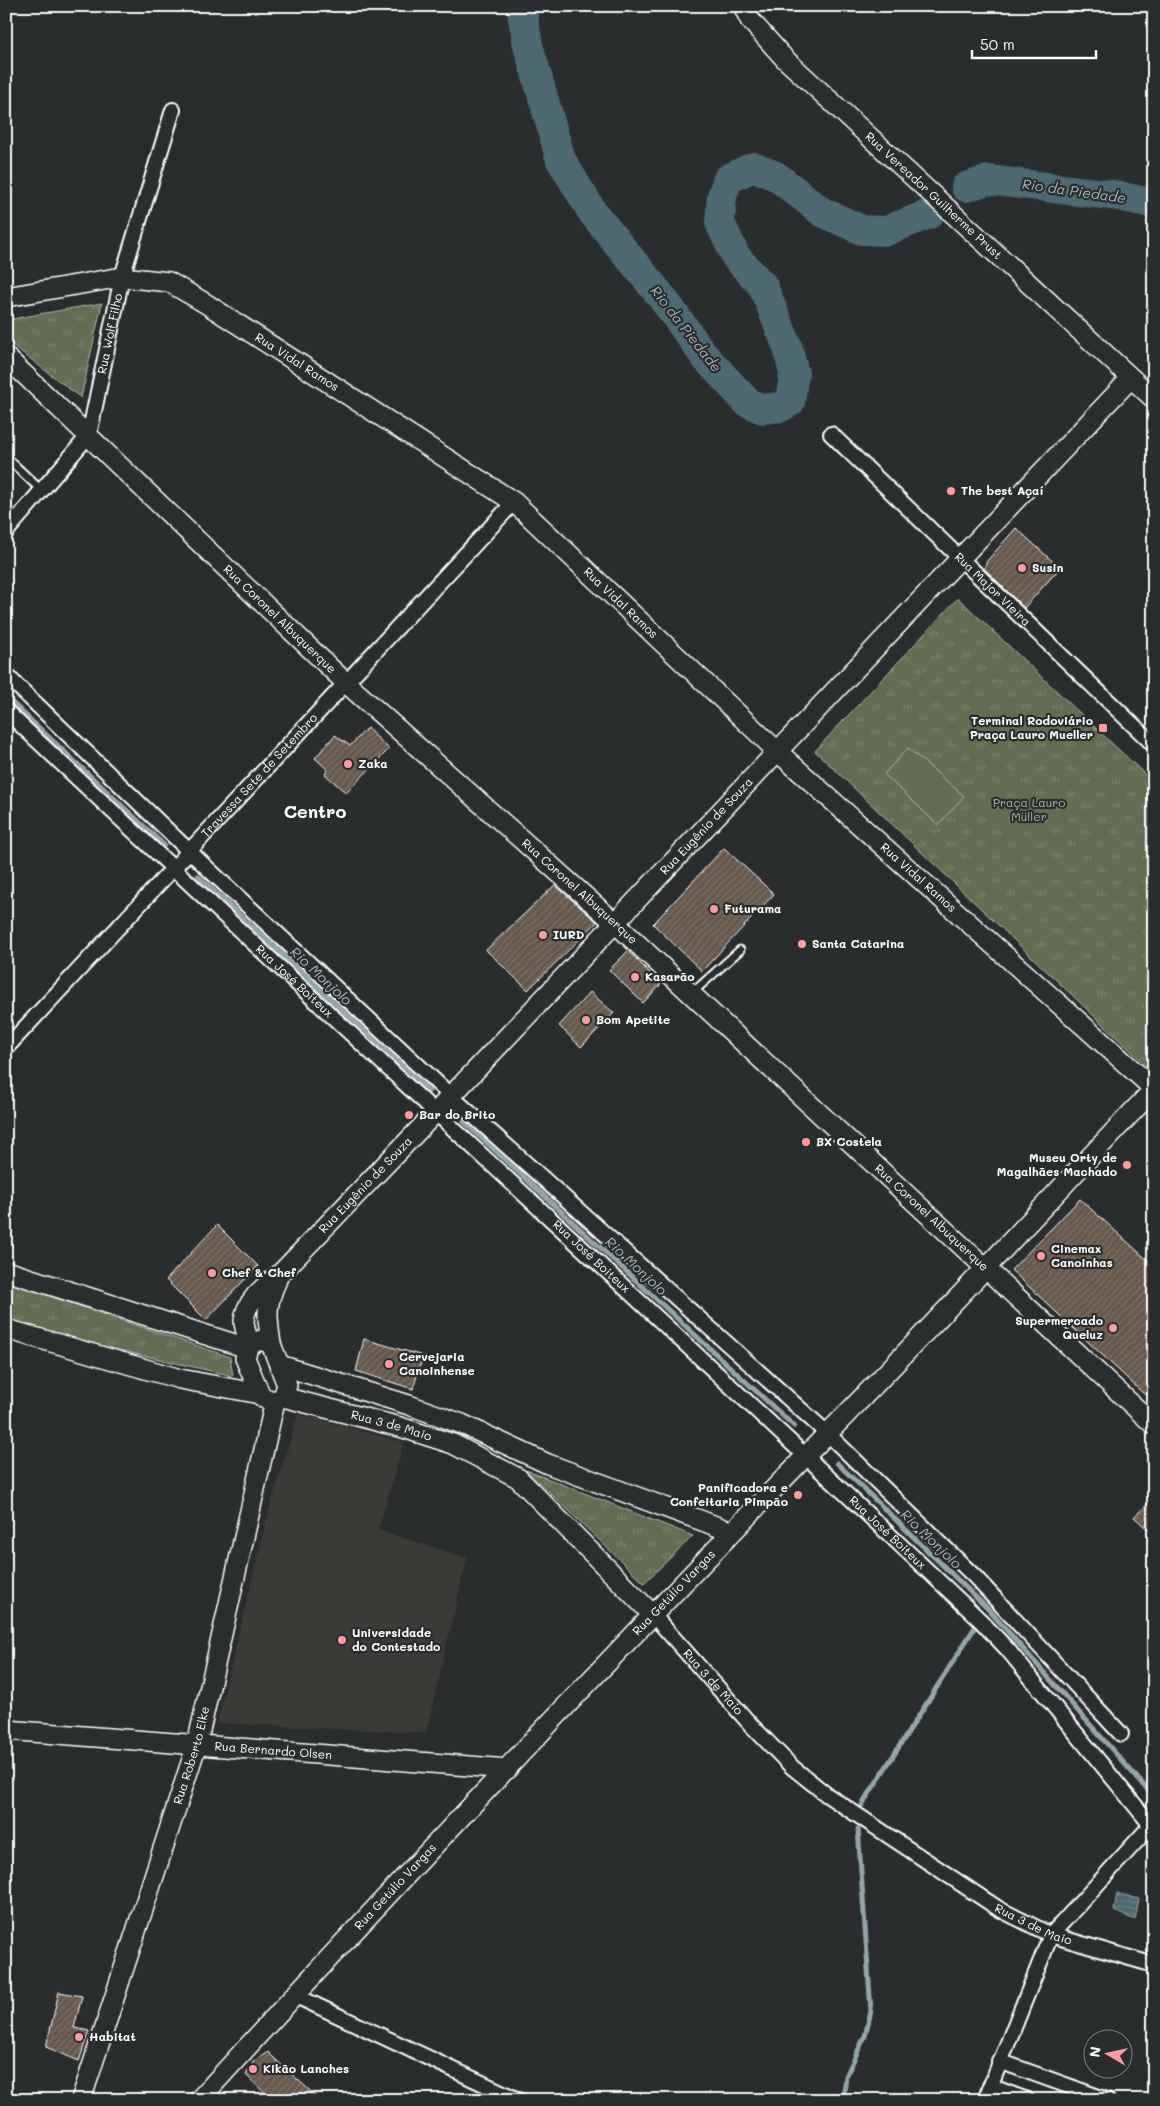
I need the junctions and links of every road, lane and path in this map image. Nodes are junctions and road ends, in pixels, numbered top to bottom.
1 (743, 6) edge
2 (173, 110) dead end
3 (122, 277) junction
4 (6, 297) edge
5 (6, 357) edge
6 (1131, 378) junction
7 (1154, 399) edge
8 (831, 434) dead end
9 (89, 435) junction
10 (6, 458) edge
11 (42, 491) junction
12 (514, 502) junction
13 (6, 532) edge
14 (961, 558) junction
15 (6, 675) edge
16 (346, 684) junction
17 (6, 711) edge
18 (1154, 745) edge
19 (778, 752) junction
20 (189, 851) junction
21 (172, 868) junction
22 (615, 924) junction
23 (740, 950) dead end
24 (691, 994) junction
25 (6, 1048) edge
26 (1154, 1089) edge
27 (452, 1096) junction
28 (436, 1113) junction
29 (984, 1268) junction
30 (6, 1271) edge
31 (280, 1274) junction
32 (6, 1329) edge
33 (272, 1344) junction
34 (248, 1346) junction
35 (280, 1365) junction
36 (358, 1390) junction
37 (273, 1398) junction
38 (352, 1415) junction
39 (1154, 1425) edge
40 (828, 1434) junction
41 (806, 1455) junction
42 (534, 1457) junction
43 (518, 1478) junction
44 (732, 1532) junction
45 (653, 1615) junction
46 (6, 1730) edge
47 (1121, 1734) dead end
48 (197, 1744) junction
49 (508, 1769) junction
50 (1152, 1824) edge
51 (1051, 1935) junction
52 (1154, 1965) edge
53 (294, 1995) junction
54 (998, 2061) junction
55 (990, 2086) junction
56 (81, 2100) edge
57 (199, 2100) edge
58 (518, 2100) edge
59 (984, 2100) edge
60 (1027, 2100) edge
61 (1107, 2100) edge

1 - 6 street, Rua Vereador Guilherme Prust
2 - 3 street, Rua Wolf Filho
3 - 4 street, Rua Vidal Ramos
3 - 9 street, Rua Wolf Filho
3 - 12 street, Rua Vidal Ramos
5 - 9 street, Rua Coronel Albuquerque
6 - 7 street, Rua Vereador Guilherme Prust
6 - 14 street, Rua Eugênio de Souza
8 - 14 street, Rua Major Vieira
9 - 11 street, Rua Wolf Filho
9 - 16 street, Rua Coronel Albuquerque
10 - 11 lane
11 - 13 street, Rua Wolf Filho
12 - 16 street, Travessa Sete de Setembro
12 - 19 street, Rua Vidal Ramos
14 - 18 street, Rua Major Vieira
14 - 19 street, Rua Eugênio de Souza
15 - 20 street, Rua José Boiteux
16 - 20 street, Travessa Sete de Setembro
16 - 22 street, Rua Coronel Albuquerque
17 - 21 street, Rua José Boiteux
19 - 22 street, Rua Eugênio de Souza
19 - 26 street, Rua Vidal Ramos
20 - 21 street, Travessa Sete de Setembro
20 - 27 street, Rua José Boiteux
21 - 25 street, Travessa Sete de Setembro
21 - 28 street, Rua José Boiteux
22 - 24 street, Rua Coronel Albuquerque
22 - 27 street, Rua Eugênio de Souza
23 - 24 lane
24 - 29 street, Rua Coronel Albuquerque
26 - 29 street, Rua Getúlio Vargas
27 - 28 street, Rua Eugênio de Souza
27 - 40 street, Rua José Boiteux
28 - 31 street, Rua Eugênio de Souza
28 - 41 street, Rua José Boiteux
29 - 39 street, Rua Coronel Albuquerque
29 - 40 street, Rua Getúlio Vargas
30 - 34 street
31 - 33 street, Rua Eugênio de Souza
31 - 34 street, Rua Eugênio de Souza
32 - 37 street, Rua 3 de Maio
33 - 34 street
33 - 35 street, Rua Eugênio de Souza
34 - 37 street, Rua Eugênio de Souza
35 - 36 street, Rua 3 de Maio
35 - 37 street, Rua Roberto Elke
36 - 38 street
36 - 42 street, Rua 3 de Maio
37 - 38 street, Rua 3 de Maio
37 - 48 street, Rua Roberto Elke
38 - 43 street, Rua 3 de Maio
40 - 41 street, Rua Getúlio Vargas
40 - 47 street, Rua José Boiteux
41 - 44 street, Rua Getúlio Vargas
41 - 50 street, Rua José Boiteux
42 - 43 street
42 - 44 street, Rua 3 de Maio
43 - 45 street, Rua 3 de Maio
44 - 45 street, Rua Getúlio Vargas
45 - 49 street, Rua Getúlio Vargas
45 - 51 street, Rua 3 de Maio
46 - 48 street, Rua Bernardo Olsen
48 - 49 street, Rua Bernardo Olsen
48 - 56 street, Rua Roberto Elke
49 - 53 street, Rua Getúlio Vargas
50 - 51 street
51 - 52 street, Rua 3 de Maio
51 - 54 street
53 - 57 street, Rua Getúlio Vargas
53 - 58 street
54 - 55 street
54 - 61 street
55 - 59 street
55 - 60 street

